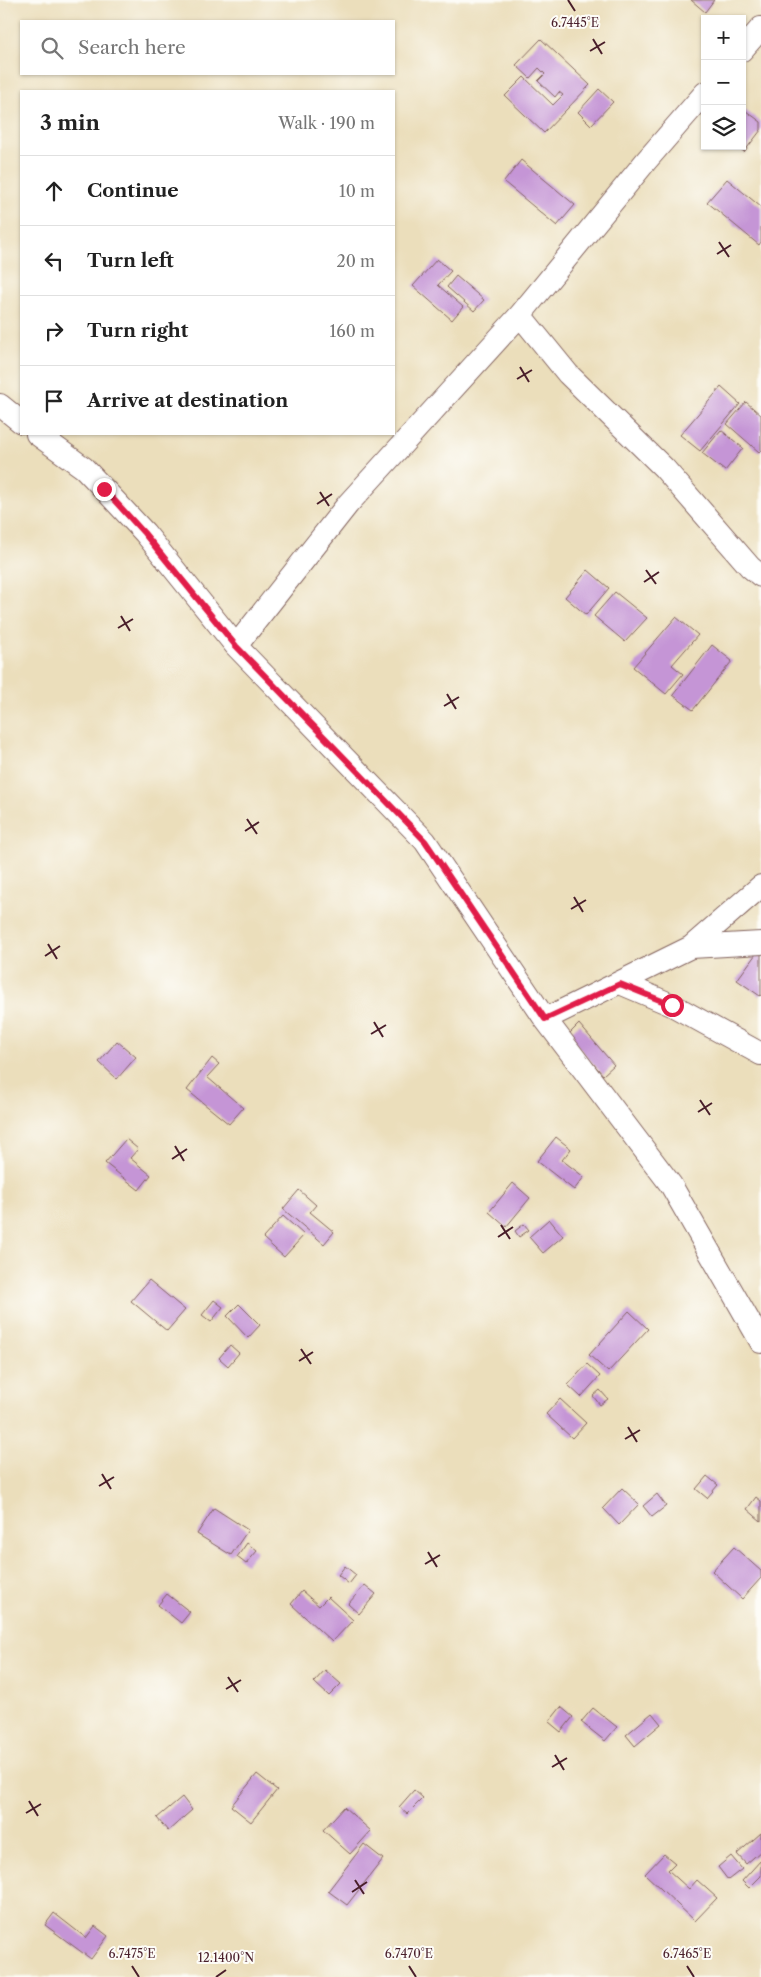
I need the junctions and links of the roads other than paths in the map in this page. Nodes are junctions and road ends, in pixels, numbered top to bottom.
1 (761, 28) edge
2 (746, 45) edge
3 (701, 98) edge
4 (520, 315) junction
5 (0, 406) edge
6 (20, 421) edge
7 (38, 435) edge
8 (761, 576) edge
9 (236, 646) junction
10 (761, 886) edge
11 (761, 943) edge
12 (691, 947) junction
13 (620, 984) junction
14 (545, 1019) junction
15 (761, 1054) edge
16 (761, 1342) edge

1 - 2 street
3 - 4 street
4 - 8 street
4 - 9 street
5 - 6 street
7 - 9 street
9 - 14 street
10 - 12 street
11 - 12 street
12 - 13 street
13 - 14 street
13 - 15 street
14 - 16 street

